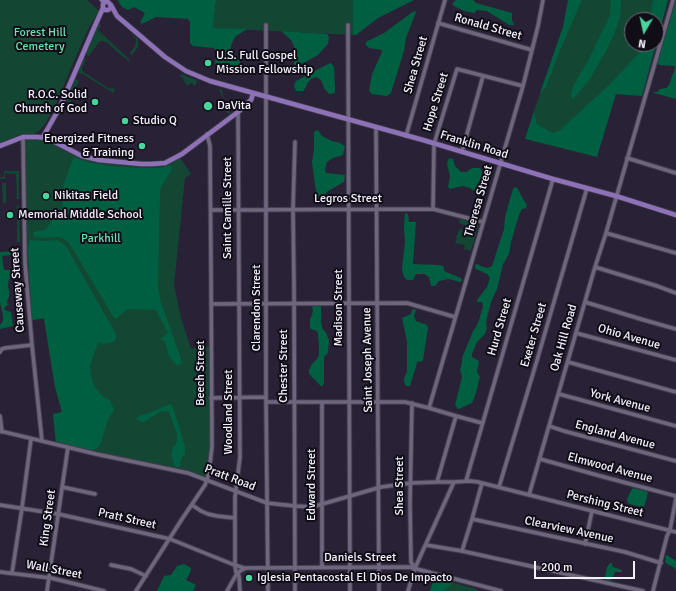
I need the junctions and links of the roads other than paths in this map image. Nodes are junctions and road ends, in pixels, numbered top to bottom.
1 (98, 0) edge
2 (445, 0) edge
3 (543, 0) edge
4 (673, 0) edge
5 (107, 4) edge
6 (438, 23) junction
7 (266, 25) dead end
8 (348, 25) dead end
9 (532, 50) junction
10 (483, 76) junction
11 (523, 86) junction
12 (253, 94) junction
13 (266, 97) junction
14 (238, 112) junction
15 (349, 120) junction
16 (376, 128) junction
17 (207, 134) junction
18 (406, 136) junction
19 (23, 137) junction
20 (43, 138) junction
21 (295, 142) dead end
22 (434, 144) junction
23 (0, 146) edge
24 (462, 152) junction
25 (628, 158) junction
26 (500, 163) junction
27 (676, 173) edge
28 (553, 179) junction
29 (587, 188) junction
30 (616, 196) junction
31 (238, 209) junction
32 (293, 209) junction
33 (348, 209) junction
34 (377, 209) junction
35 (433, 209) junction
36 (211, 210) junction
37 (266, 210) junction
38 (676, 215) edge
39 (483, 222) junction
40 (606, 233) junction
41 (676, 253) edge
42 (595, 267) junction
43 (676, 293) edge
44 (585, 302) junction
45 (377, 303) junction
46 (211, 304) junction
47 (239, 304) junction
48 (267, 304) junction
49 (294, 304) junction
50 (349, 304) junction
51 (455, 317) junction
52 (676, 329) edge
53 (576, 333) junction
54 (32, 345) junction
55 (0, 352) edge
56 (676, 360) edge
57 (568, 362) junction
58 (676, 392) edge
59 (558, 394) junction
60 (266, 397) junction
61 (211, 398) junction
62 (239, 398) junction
63 (266, 402) junction
64 (294, 402) junction
65 (322, 402) junction
66 (349, 402) junction
67 (378, 402) junction
68 (412, 403) junction
69 (429, 408) junction
70 (0, 416) edge
71 (456, 416) junction
72 (482, 423) junction
73 (549, 426) junction
74 (676, 426) edge
75 (1, 431) edge
76 (32, 439) junction
77 (42, 441) junction
78 (68, 447) junction
79 (540, 459) junction
80 (676, 461) edge
81 (207, 480) junction
82 (466, 481) junction
83 (437, 482) junction
84 (454, 482) junction
85 (482, 483) junction
86 (410, 484) junction
87 (62, 487) junction
88 (499, 487) junction
89 (378, 488) junction
90 (236, 491) junction
91 (94, 494) dead end
92 (529, 495) junction
93 (350, 496) junction
94 (676, 497) edge
95 (267, 503) junction
96 (0, 505) edge
97 (192, 505) junction
98 (322, 505) junction
99 (295, 506) junction
100 (22, 508) junction
101 (592, 511) junction
102 (58, 514) junction
103 (235, 518) junction
104 (472, 519) junction
105 (670, 530) junction
106 (676, 532) edge
107 (170, 539) junction
108 (585, 544) junction
109 (426, 545) junction
110 (462, 551) junction
111 (660, 563) junction
112 (111, 565) dead end
113 (236, 566) junction
114 (246, 568) junction
115 (267, 568) junction
116 (295, 568) junction
117 (322, 568) junction
118 (350, 568) junction
119 (379, 568) junction
120 (415, 568) junction
121 (0, 572) edge
122 (12, 573) junction
123 (238, 574) junction
124 (146, 576) junction
125 (49, 578) junction
126 (228, 590) edge
127 (47, 591) edge
128 (104, 591) edge
129 (136, 591) edge
130 (240, 591) edge
131 (268, 591) edge
132 (295, 591) edge
133 (350, 591) edge
134 (379, 591) edge
135 (408, 591) edge
136 (501, 591) edge
137 (642, 591) edge
138 (652, 591) edge

1 - 5 main road, Franklin Road
2 - 6 street, Shea Street
3 - 9 street, Theresa Street
4 - 25 street, Oak Hill Road
5 - 12 main road, Franklin Road
5 - 20 main road
6 - 9 street, Ronald Street
6 - 18 street, Shea Street
7 - 13 street, Clarendon Street
8 - 15 street, Madison Street
9 - 11 street, Theresa Street
10 - 11 street, Hope Street
10 - 22 street, Hope Street
10 - 24 street
11 - 26 street, Theresa Street
12 - 13 main road, Franklin Road
12 - 14 main road
13 - 15 main road, Franklin Road
13 - 37 street, Clarendon Street
14 - 17 main road
14 - 31 street, Saint Camille Street
15 - 16 main road, Franklin Road
15 - 33 street, Madison Street
16 - 18 main road, Franklin Road
16 - 34 street, Saint Joseph Avenue
17 - 20 main road
17 - 36 street, Beech Street
18 - 22 main road, Franklin Road
19 - 20 main road
19 - 23 main road
19 - 54 street, Causeway Street
21 - 32 street, Chester Street
22 - 24 main road, Franklin Road
22 - 35 street, Hope Street
24 - 26 main road, Franklin Road
25 - 27 street
25 - 30 street, Oak Hill Road
26 - 28 main road, Franklin Road
26 - 39 street, Theresa Street
28 - 29 main road, Franklin Road
28 - 72 street, Hurd Street
29 - 30 main road, Franklin Road
29 - 88 street, Exeter Street
30 - 38 main road, Franklin Road
30 - 40 street, Oak Hill Road
31 - 36 street, Legros Street
31 - 37 street, Legros Street
31 - 47 street, Saint Camille Street
32 - 33 street, Legros Street
32 - 37 street, Legros Street
32 - 49 street, Chester Street
33 - 34 street, Legros Street
33 - 50 street, Madison Street
34 - 35 street, Legros Street
34 - 45 street, Saint Joseph Avenue
35 - 39 street, Legros Street
36 - 46 street, Beech Street
37 - 48 street, Clarendon Street
39 - 51 street, Theresa Street
40 - 41 street
40 - 42 street, Oak Hill Road
42 - 43 street
42 - 44 street, Oak Hill Road
44 - 52 street
44 - 53 street, Oak Hill Road
45 - 50 street
45 - 51 street
45 - 67 street, Saint Joseph Avenue
46 - 47 street
46 - 61 street, Beech Street
47 - 48 street
47 - 62 street, Woodland Street
48 - 49 street
48 - 60 street, Clarendon Street
49 - 50 street
49 - 64 street, Chester Street
50 - 66 street, Madison Street
51 - 69 street, Theresa Street
53 - 56 street, Ohio Avenue
53 - 57 street, Oak Hill Road
54 - 55 street
54 - 77 street, Causeway Street
57 - 58 street
57 - 59 street, Oak Hill Road
59 - 73 street, Oak Hill Road
59 - 74 street, York Avenue
60 - 62 street
60 - 63 street, Clarendon Street
61 - 62 street
61 - 81 street, Beech Street
62 - 90 street, Woodland Street
63 - 64 street
63 - 95 street, Clarendon Street
64 - 65 street
64 - 99 street, Chester Street
65 - 66 street
65 - 98 street, Edward Street
66 - 67 street
66 - 93 street, Madison Street
67 - 68 street
67 - 89 street, Saint Joseph Avenue
68 - 69 street
68 - 86 street, Shea Street
69 - 71 street
70 - 75 street
71 - 72 street
71 - 83 street
72 - 82 street, Hurd Street
73 - 79 street, Oak Hill Road
73 - 80 street, England Avenue
75 - 76 street, Pratt Road
76 - 77 street, Pratt Road
76 - 100 street
77 - 78 street, Pratt Road
78 - 81 street, Pratt Road
78 - 87 street, King Street
79 - 92 street, Oak Hill Road
79 - 94 street, Elmwood Avenue
81 - 90 street, Pratt Road
81 - 97 street, Beech Street
82 - 84 street
82 - 85 street
83 - 84 street, Pratt Road
83 - 86 street, Pratt Road
84 - 109 street
85 - 88 street
85 - 104 street
86 - 89 street, Pratt Road
86 - 120 street, Shea Street
87 - 91 street
87 - 102 street, King Street
88 - 92 street
89 - 93 street, Pratt Road
89 - 119 street, Saint Joseph Avenue
90 - 95 street, Pratt Road
90 - 103 street, Woodland Street
92 - 101 street, Pershing Street
93 - 98 street, Pratt Road
93 - 118 street, Madison Street
94 - 105 street
95 - 99 street, Pratt Road
95 - 115 street, Clarendon Street
96 - 100 street, Pratt Street
97 - 103 street
97 - 107 street, Beech Street
98 - 99 street, Pratt Road
98 - 117 street, Edward Street
99 - 116 street, Chester Street
100 - 102 street, Pratt Street
100 - 122 street
101 - 105 street, Pershing Street
101 - 108 street
102 - 107 street, Pratt Street
102 - 125 street, King Street
103 - 113 street, Woodland Street
104 - 108 street, Clearview Avenue
104 - 110 street
105 - 106 street, Pershing Street
105 - 111 street
107 - 113 street, Pratt Street
107 - 124 street, Beech Street
108 - 111 street, Clearview Avenue
109 - 110 street
109 - 120 street
110 - 137 street
111 - 138 street
112 - 124 street
113 - 114 street, Pratt Street
113 - 123 street, Woodland Street
114 - 115 street, Daniels Street
114 - 123 street
115 - 116 street, Daniels Street
115 - 131 street, Clarendon Street
116 - 117 street, Daniels Street
116 - 132 street, Chester Street
117 - 118 street, Daniels Street
118 - 119 street, Daniels Street
118 - 133 street, Madison Street
119 - 120 street, Daniels Street
119 - 134 street, Saint Joseph Avenue
120 - 135 street
120 - 136 street, Daniels Street
121 - 122 street, Wall Street
122 - 125 street, Wall Street
123 - 126 street
123 - 130 street, Woodland Street
124 - 129 street, Beech Street
125 - 127 street, King Street
125 - 128 street, Wall Street
126 - 130 street

